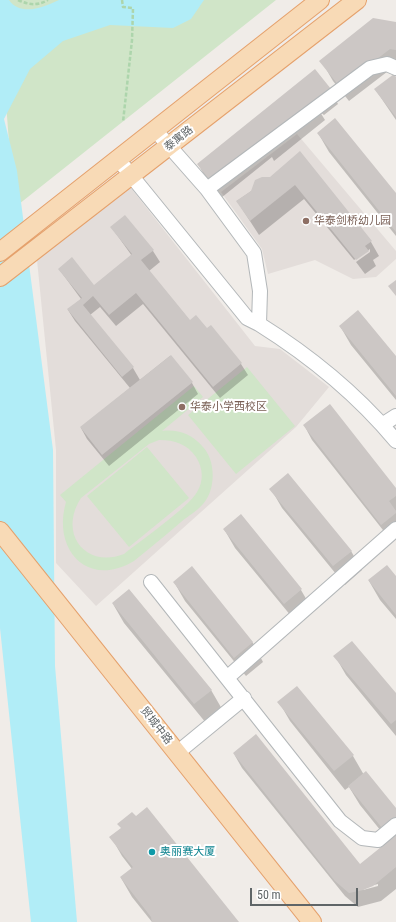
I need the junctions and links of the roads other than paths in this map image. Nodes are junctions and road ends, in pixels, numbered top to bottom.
1 (320, 0) edge
2 (357, 0) edge
3 (396, 68) edge
4 (155, 130) junction
5 (170, 146) junction
6 (117, 158) junction
7 (131, 175) junction
8 (207, 189) junction
9 (0, 252) edge
10 (0, 277) edge
11 (259, 324) junction
12 (396, 416) edge
13 (382, 425) junction
14 (396, 441) edge
15 (396, 529) edge
16 (0, 530) edge
17 (151, 582) dead end
18 (228, 677) junction
19 (244, 698) junction
20 (178, 753) junction
21 (396, 825) edge
22 (312, 922) edge

1 - 4 main road, 泰寓路
2 - 5 main road, 泰寓路
3 - 8 lane
4 - 5 lane
4 - 6 main road, 泰寓路
5 - 7 main road, 泰寓路
5 - 8 lane
6 - 7 lane
6 - 9 main road, 泰寓路
7 - 10 main road, 泰寓路
7 - 11 lane
8 - 11 lane
11 - 13 lane
12 - 13 lane
13 - 14 lane
15 - 18 lane
16 - 20 main road, 贸城中路
17 - 18 lane
18 - 19 lane
19 - 20 lane
19 - 21 lane
20 - 22 main road, 贸城中路

